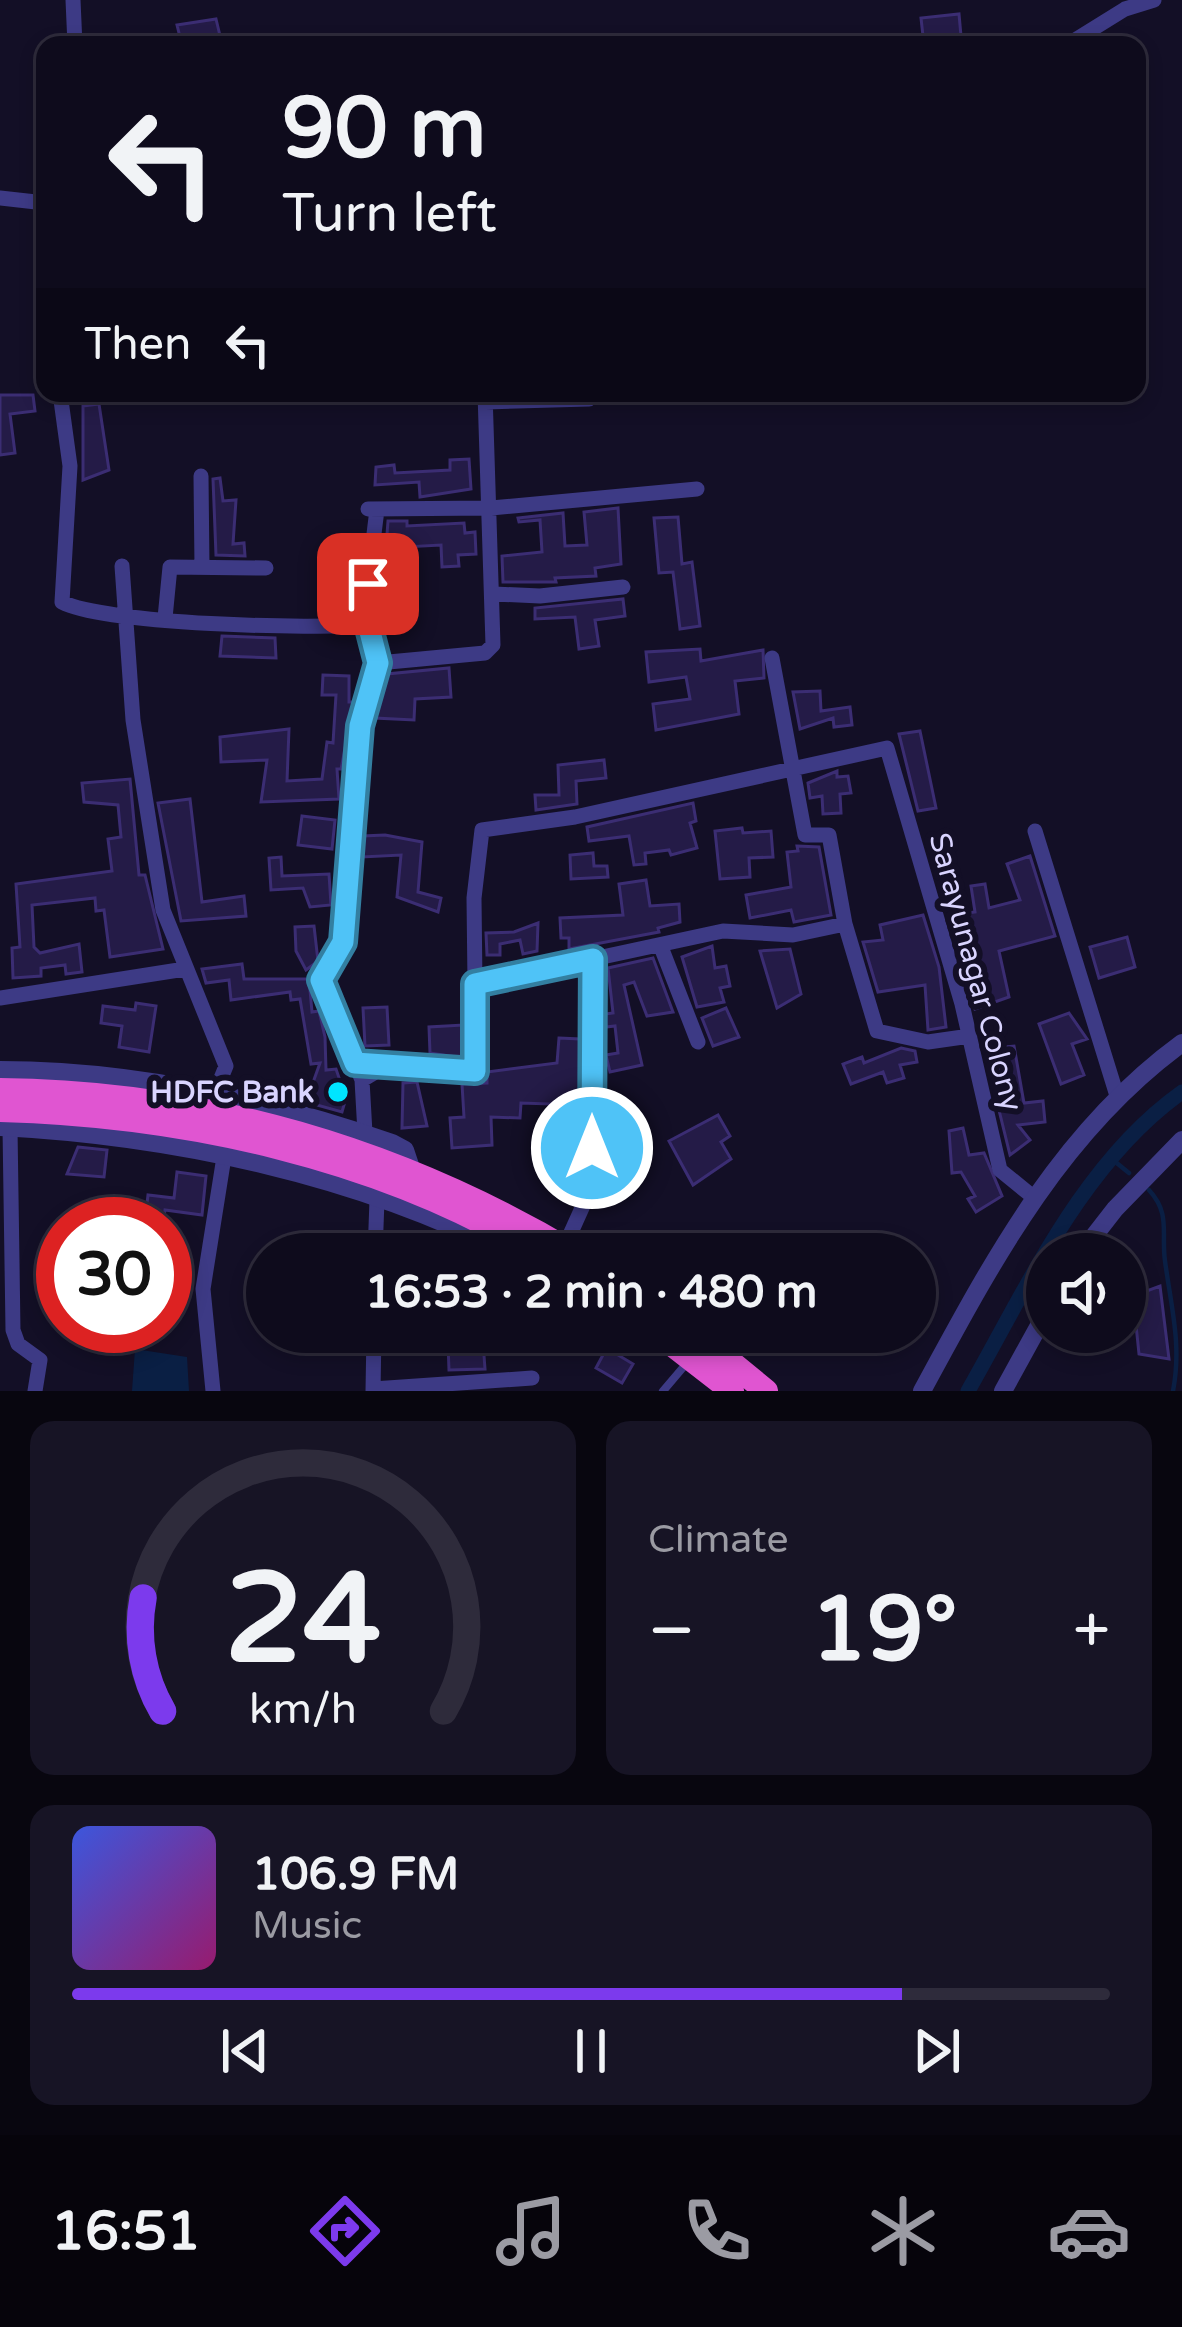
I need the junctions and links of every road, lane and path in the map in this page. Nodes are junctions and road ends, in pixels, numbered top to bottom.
1 (73, 0) edge
2 (1154, 0) edge
3 (75, 36) edge
4 (1082, 36) edge
5 (0, 198) edge
6 (36, 202) edge
7 (61, 402) edge
8 (486, 402) edge
9 (201, 476) dead end
10 (697, 489) dead end
11 (491, 508) junction
12 (122, 566) dead end
13 (202, 568) junction
14 (266, 568) dead end
15 (623, 587) dead end
16 (494, 594) junction
17 (126, 613) junction
18 (165, 618) junction
19 (368, 624) junction
20 (772, 658) dead end
21 (378, 663) junction
22 (794, 770) junction
23 (1035, 831) dead end
24 (845, 924) junction
25 (662, 946) junction
26 (593, 959) junction
27 (185, 969) junction
28 (0, 984) edge
29 (475, 984) junction
30 (0, 998) edge
31 (970, 1036) junction
32 (698, 1042) dead end
33 (1182, 1043) edge
34 (392, 1062) junction
35 (355, 1063) junction
36 (0, 1070) edge
37 (362, 1080) junction
38 (0, 1090) edge
39 (215, 1093) junction
40 (1118, 1100) junction
41 (3, 1122) edge
42 (365, 1133) junction
43 (1182, 1140) edge
44 (224, 1157) junction
45 (412, 1171) junction
46 (1032, 1196) junction
47 (377, 1199) junction
48 (376, 1233) edge
49 (460, 1233) edge
50 (494, 1233) edge
51 (540, 1233) edge
52 (576, 1233) edge
53 (1097, 1233) edge
54 (1026, 1349) edge
55 (374, 1353) edge
56 (684, 1353) edge
57 (720, 1353) edge
58 (691, 1358) junction
59 (532, 1378) dead end
60 (373, 1390) edge
61 (35, 1391) edge
62 (213, 1391) edge
63 (662, 1391) edge
64 (732, 1391) edge
65 (766, 1391) edge
66 (922, 1391) edge
67 (1003, 1391) edge

1 - 3 street
2 - 4 street
5 - 6 street
7 - 17 street
8 - 11 street
9 - 13 street
10 - 11 street
11 - 16 street
11 - 19 street
12 - 17 street
13 - 14 street
13 - 18 street
15 - 16 street
16 - 21 street
17 - 18 street
17 - 27 street
18 - 19 street
19 - 21 street
20 - 22 street
21 - 35 street
22 - 24 street
22 - 29 street
22 - 31 street, Sarayunagar Colony
23 - 40 street
24 - 25 street
24 - 31 street
25 - 26 street
25 - 32 street
26 - 29 street
26 - 52 street
27 - 30 street
27 - 39 street
28 - 30 street
29 - 34 street
31 - 46 street, Sarayunagar Colony
33 - 40 street
34 - 35 street
34 - 37 street
35 - 37 street
36 - 39 street
37 - 42 street
38 - 45 highway
39 - 42 street
40 - 46 street
41 - 44 street
41 - 50 highway
41 - 61 street
42 - 45 street
43 - 53 street
44 - 47 street
44 - 62 street
45 - 51 highway
46 - 66 street
47 - 48 street
47 - 49 street
54 - 67 street
55 - 60 street
56 - 58 highway
57 - 65 highway
58 - 63 lane
58 - 64 highway
59 - 60 street

